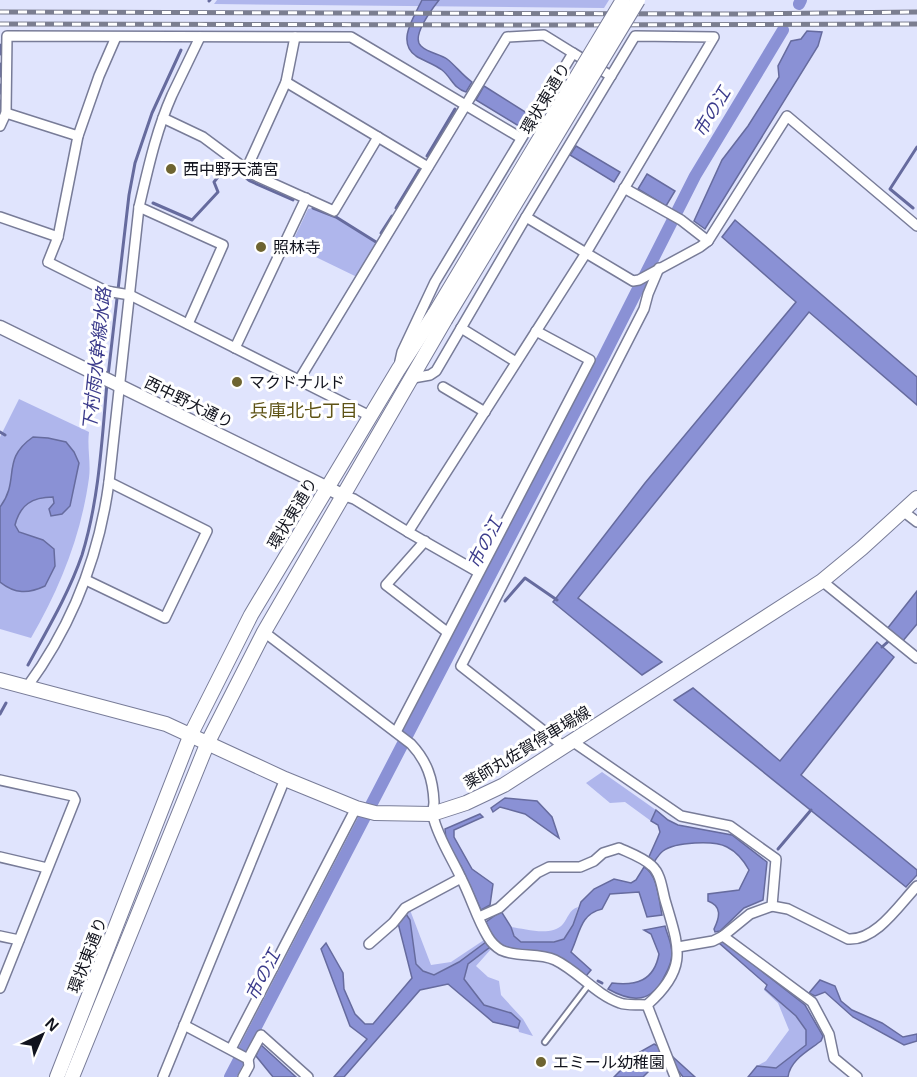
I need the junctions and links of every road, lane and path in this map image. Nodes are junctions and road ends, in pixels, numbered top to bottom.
1 (623, 0) edge
2 (638, 0) edge
3 (116, 37) junction
4 (201, 37) junction
5 (295, 37) junction
6 (573, 53) junction
7 (611, 76) junction
8 (286, 82) junction
9 (466, 106) junction
10 (6, 113) junction
11 (164, 118) junction
12 (0, 126) edge
13 (78, 136) junction
14 (378, 137) junction
15 (521, 138) junction
16 (428, 167) junction
17 (246, 170) junction
18 (624, 188) junction
19 (306, 198) junction
20 (139, 207) junction
21 (917, 211) edge
22 (0, 217) edge
23 (526, 217) junction
24 (913, 222) edge
25 (58, 237) junction
26 (708, 241) junction
27 (586, 253) junction
28 (659, 268) junction
29 (130, 295) junction
30 (440, 317) junction
31 (188, 324) junction
32 (0, 327) edge
33 (461, 328) junction
34 (536, 331) junction
35 (235, 348) junction
36 (516, 362) junction
37 (398, 369) junction
38 (413, 378) junction
39 (299, 380) junction
40 (119, 386) junction
41 (443, 387) dead end
42 (485, 412) junction
43 (370, 416) junction
44 (109, 482) junction
45 (326, 488) junction
46 (342, 495) junction
47 (917, 498) edge
48 (904, 512) junction
49 (917, 522) edge
50 (408, 532) junction
51 (425, 541) junction
52 (478, 572) junction
53 (86, 580) junction
54 (822, 581) junction
55 (264, 632) junction
56 (447, 632) junction
57 (917, 658) edge
58 (2, 681) edge
59 (27, 687) junction
60 (397, 733) junction
61 (191, 734) junction
62 (208, 742) junction
63 (568, 743) junction
64 (285, 779) junction
65 (0, 780) edge
66 (357, 808) junction
67 (432, 814) junction
68 (0, 857) edge
69 (47, 868) junction
70 (461, 878) junction
71 (917, 886) edge
72 (772, 906) junction
73 (479, 917) junction
74 (0, 936) edge
75 (723, 936) junction
76 (19, 940) junction
77 (369, 944) dead end
78 (678, 947) junction
79 (590, 983) junction
80 (0, 988) edge
81 (647, 1005) junction
82 (184, 1025) junction
83 (545, 1042) dead end
84 (233, 1050) junction
85 (247, 1059) junction
86 (57, 1077) edge
87 (72, 1077) edge
88 (163, 1077) edge
89 (243, 1077) edge
90 (308, 1077) edge
91 (675, 1077) edge
92 (857, 1077) edge

1 - 30 main road, 環状東通り, bridge
2 - 30 main road, 環状東通り, bridge
3 - 4 street
3 - 10 street
3 - 13 street
4 - 5 street
4 - 11 street
5 - 8 street
5 - 9 street
6 - 7 street
6 - 9 street
6 - 15 street
7 - 18 street
7 - 23 street
8 - 14 street
8 - 17 street
9 - 15 street
9 - 16 street
10 - 12 street
10 - 13 street
11 - 17 street
11 - 20 street
13 - 25 street
14 - 16 street
14 - 19 street
15 - 37 street
16 - 39 street
17 - 19 street
18 - 26 street
18 - 27 street
19 - 35 street
20 - 29 street
20 - 31 street
21 - 24 street
22 - 25 street
23 - 27 street
23 - 33 street
24 - 26 street
25 - 29 street
26 - 28 street
27 - 28 street
27 - 34 street
28 - 63 street
29 - 31 street
29 - 40 street
30 - 37 main road, 環状東通り
30 - 38 main road, 環状東通り
31 - 35 street
32 - 40 street, 西中野大通り
33 - 36 street
33 - 38 street
34 - 36 street
34 - 52 street
35 - 39 street
36 - 42 street
37 - 43 main road, 環状東通り
38 - 46 main road, 環状東通り
39 - 43 street
40 - 44 street
40 - 45 street, 西中野大通り
41 - 42 street
42 - 50 street
43 - 45 main road, 環状東通り
44 - 53 street
44 - 53 street
45 - 46 street, 西中野大通り
45 - 61 main road, 環状東通り
46 - 50 street
46 - 55 main road, 環状東通り
47 - 48 main road, 薬師丸佐賀停車場線
48 - 49 street
48 - 54 main road, 薬師丸佐賀停車場線
50 - 51 street
51 - 52 street
51 - 56 street
52 - 56 street
53 - 59 street
54 - 57 street
54 - 63 main road, 薬師丸佐賀停車場線
55 - 60 street
55 - 62 main road, 環状東通り
56 - 60 street
58 - 59 main road, 薬師丸佐賀停車場線
59 - 61 main road, 薬師丸佐賀停車場線
60 - 67 street
61 - 62 main road, 薬師丸佐賀停車場線
61 - 86 main road, 環状東通り
62 - 64 main road, 薬師丸佐賀停車場線
62 - 87 main road, 環状東通り
63 - 67 main road, 薬師丸佐賀停車場線
63 - 72 street
64 - 66 main road, 薬師丸佐賀停車場線
64 - 82 street
65 - 69 street
66 - 67 main road, 薬師丸佐賀停車場線
66 - 84 street
67 - 70 street
68 - 69 street
69 - 76 street
70 - 73 street
70 - 77 street
71 - 72 street
72 - 75 street
73 - 78 street
73 - 79 street
74 - 76 street
75 - 78 street
75 - 92 street
76 - 80 street
78 - 81 street
79 - 81 street
79 - 83 lane
81 - 91 street
82 - 84 street
82 - 88 street
84 - 85 street
85 - 89 street
85 - 90 street

